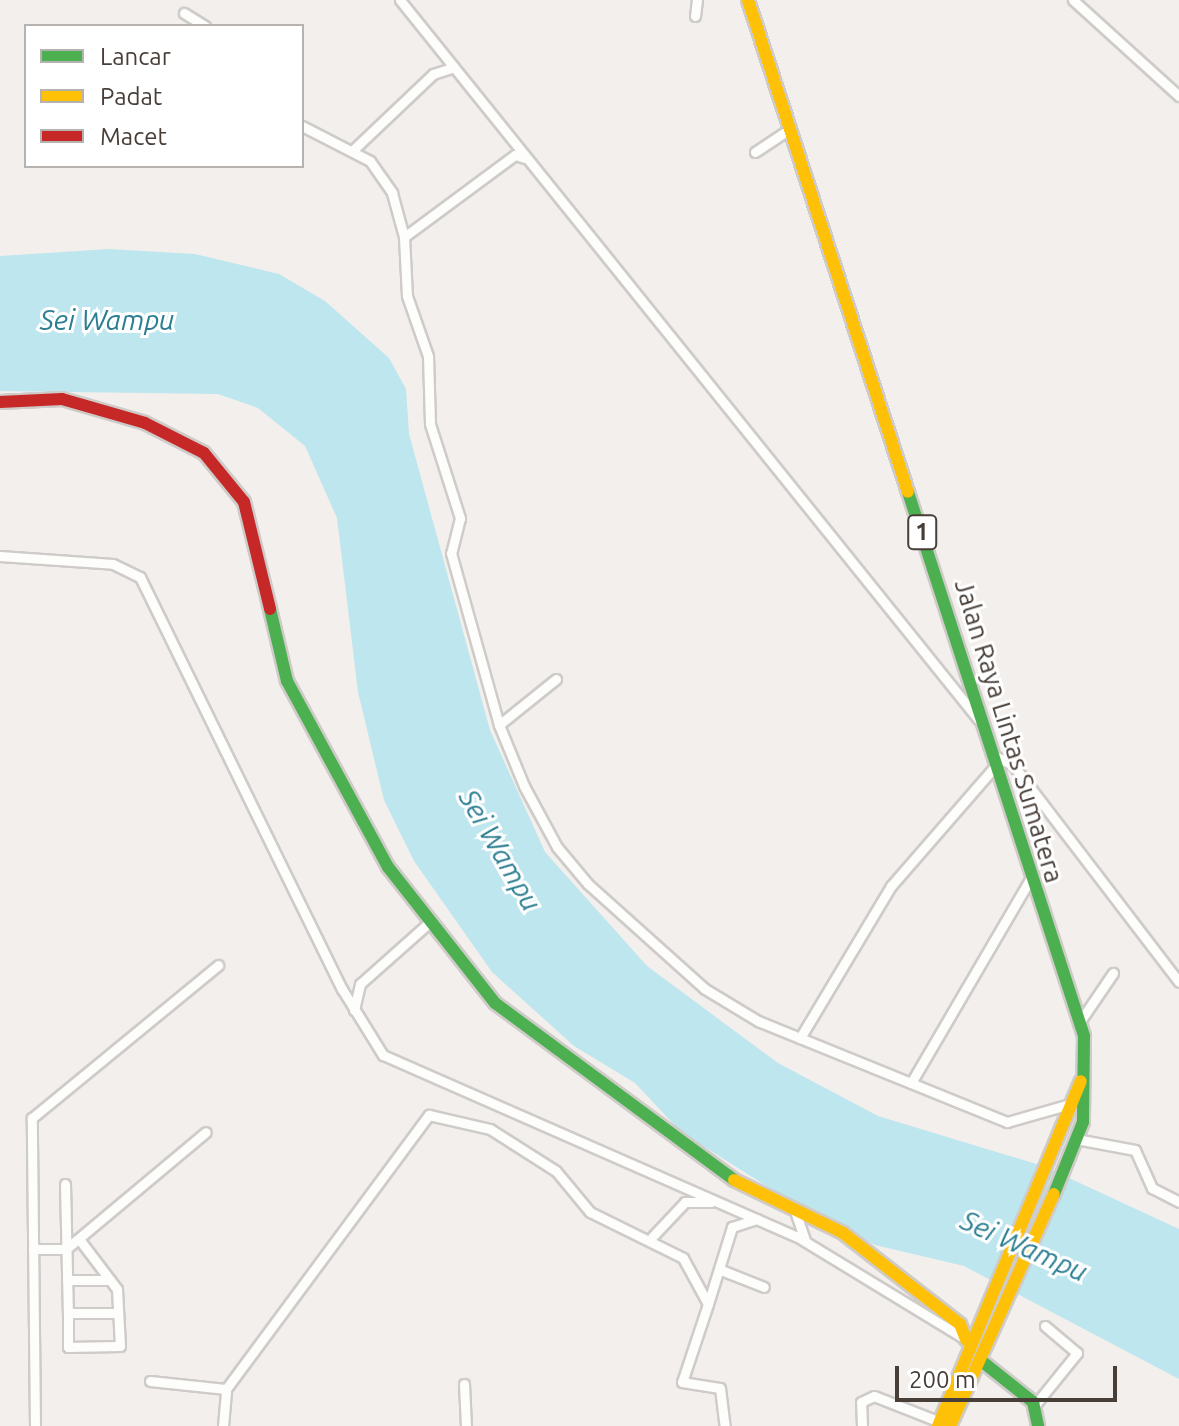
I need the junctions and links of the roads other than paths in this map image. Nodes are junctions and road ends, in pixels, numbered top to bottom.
1 (400, 0) edge
2 (697, 0) edge
3 (748, 0) edge
4 (1073, 0) edge
5 (184, 13) dead end
6 (695, 16) dead end
7 (202, 24) edge
8 (442, 52) junction
9 (454, 67) junction
10 (433, 74) junction
11 (1179, 96) edge
12 (304, 127) edge
13 (791, 128) junction
14 (353, 150) junction
15 (755, 152) dead end
16 (528, 159) junction
17 (404, 237) junction
18 (0, 402) edge
19 (0, 556) edge
20 (556, 679) dead end
21 (983, 724) junction
22 (499, 725) junction
23 (995, 760) junction
24 (1030, 879) junction
25 (431, 921) junction
26 (218, 965) dead end
27 (1113, 973) dead end
28 (1179, 982) edge
29 (354, 1010) junction
30 (1081, 1020) junction
31 (800, 1038) junction
32 (911, 1083) junction
33 (1078, 1102) junction
34 (206, 1132) dead end
35 (1076, 1139) junction
36 (65, 1184) dead end
37 (1179, 1202) edge
38 (726, 1205) junction
39 (796, 1214) junction
40 (757, 1219) junction
41 (652, 1237) junction
42 (79, 1239) junction
43 (810, 1245) junction
44 (33, 1249) junction
45 (66, 1249) junction
46 (721, 1270) junction
47 (67, 1280) junction
48 (110, 1280) junction
49 (764, 1287) dead end
50 (708, 1304) junction
51 (68, 1313) junction
52 (118, 1313) junction
53 (1045, 1326) dead end
54 (971, 1344) junction
55 (984, 1363) junction
56 (150, 1381) dead end
57 (464, 1384) dead end
58 (226, 1389) junction
59 (1035, 1405) junction
60 (942, 1425) edge
61 (35, 1426) edge
62 (223, 1426) edge
63 (466, 1426) edge
64 (725, 1426) edge
65 (862, 1426) edge
66 (1038, 1426) edge

1 - 8 street
2 - 6 street
3 - 13 main road, Jalan Raya Lintas Sumatera / 1
4 - 11 street
5 - 7 street
8 - 9 street
8 - 10 street
9 - 10 street
9 - 16 street
10 - 14 street
12 - 14 street
13 - 15 street
13 - 21 main road, Jalan Raya Lintas Sumatera / 1
14 - 17 street
16 - 17 street
16 - 21 street
17 - 22 street
18 - 25 main road
19 - 29 street
20 - 22 street
21 - 23 main road, Jalan Raya Lintas Sumatera / 1
22 - 31 street
23 - 24 main road, Jalan Raya Lintas Sumatera / 1
23 - 28 street
23 - 31 street
24 - 30 main road, Jalan Raya Lintas Sumatera / 1
24 - 32 street
25 - 29 street
25 - 39 main road
26 - 44 street
27 - 30 street
29 - 38 street
30 - 33 main road, Jalan Raya Lintas Sumatera / 1
31 - 32 street
32 - 33 street
33 - 35 main road, Jalan Raya Lintas Sumatera / 1
33 - 54 main road, 1
34 - 42 street
35 - 37 street
35 - 55 main road, Jalan Raya Lintas Sumatera / 1
36 - 45 street
38 - 40 street
38 - 41 street
39 - 43 street
39 - 54 main road
40 - 43 street
40 - 46 street
41 - 50 street
41 - 58 street
42 - 45 street
42 - 48 street
43 - 54 street
44 - 45 street
44 - 61 street
45 - 47 street
46 - 49 street
46 - 50 street
47 - 48 street
47 - 51 street
48 - 52 street
50 - 64 street
51 - 52 street
51 - 52 street
53 - 59 street
54 - 60 main road, 1
55 - 59 main road
55 - 60 main road, 1
56 - 58 street
57 - 63 street
58 - 62 street
59 - 66 main road
60 - 65 street

